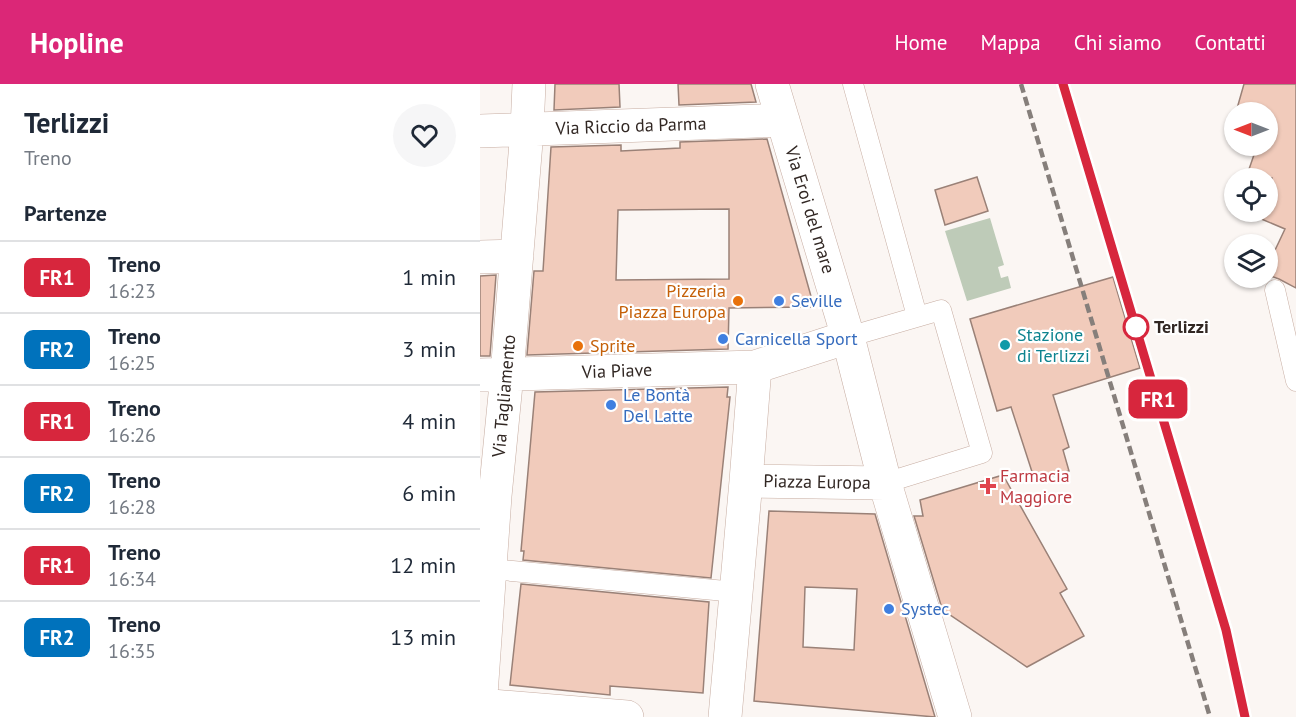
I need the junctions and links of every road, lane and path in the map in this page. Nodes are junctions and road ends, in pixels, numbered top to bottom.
1 (529, 84) edge
2 (772, 84) edge
3 (853, 84) edge
4 (783, 120) junction
5 (527, 130) junction
6 (480, 131) edge
7 (517, 256) junction
8 (480, 257) edge
9 (1275, 290) dead end
10 (917, 316) junction
11 (848, 337) junction
12 (754, 367) junction
13 (493, 375) edge
14 (1296, 381) edge
15 (746, 481) junction
16 (885, 483) junction
17 (488, 496) edge
18 (486, 588) edge
19 (736, 592) junction
20 (480, 706) edge
21 (627, 717) edge
22 (725, 717) edge
23 (955, 717) edge

1 - 5 street, Via Tagliamento
2 - 4 street, Via Eroi del mare
3 - 10 lane
4 - 5 street, Via Riccio da Parma
4 - 11 street, Via Eroi del mare
5 - 6 street, Via Riccio da Parma
5 - 7 street, Via Tagliamento
7 - 8 street
7 - 13 street, Via Tagliamento
9 - 14 lane
10 - 11 lane, Piazza Europa
10 - 16 lane, Piazza Europa
11 - 12 street, Piazza Europa
11 - 16 street, Piazza Europa
12 - 13 street, Via Piave
12 - 15 street, Piazza Europa
13 - 17 street, Via Tagliamento
15 - 16 street, Piazza Europa
15 - 19 street
16 - 23 street
17 - 18 street, Via Tagliamento
18 - 19 lane
18 - 20 street, Via Tagliamento
19 - 22 street
20 - 21 street

